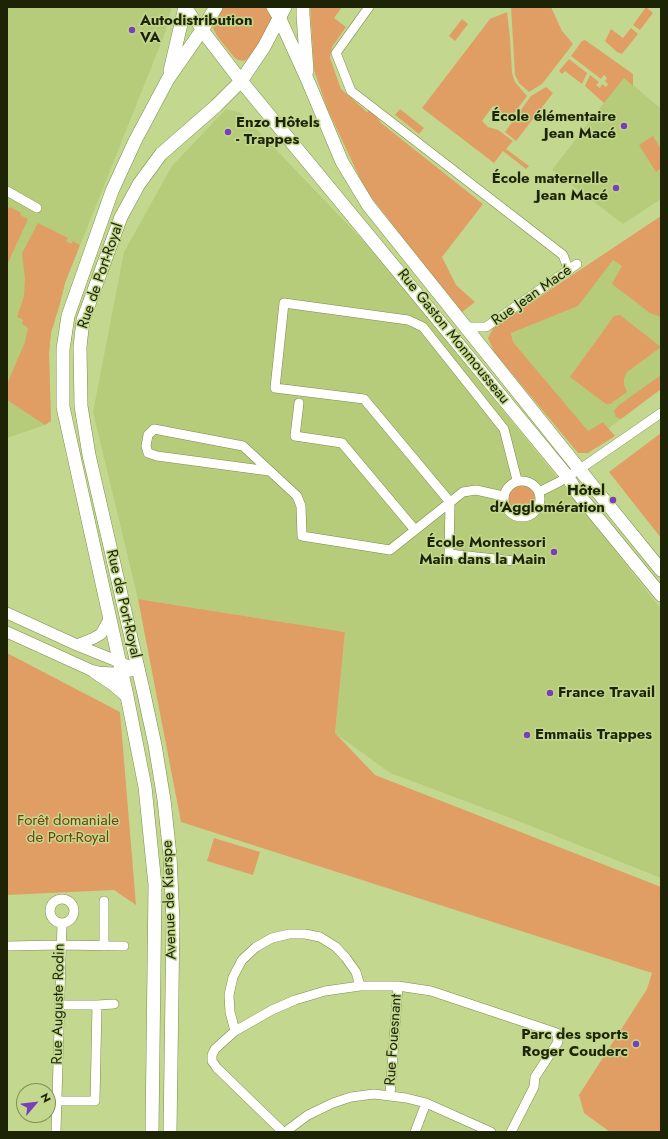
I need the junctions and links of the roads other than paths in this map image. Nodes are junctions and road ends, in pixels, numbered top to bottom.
1 (185, 7) edge
2 (216, 7) edge
3 (303, 7) edge
4 (369, 7) edge
5 (279, 10) edge
6 (202, 30) junction
7 (168, 79) junction
8 (308, 80) junction
9 (241, 81) junction
10 (7, 191) edge
11 (37, 208) dead end
12 (577, 264) dead end
13 (569, 271) junction
14 (465, 327) junction
15 (486, 327) junction
16 (481, 346) junction
17 (299, 403) dead end
18 (661, 413) edge
19 (580, 469) junction
20 (269, 471) junction
21 (567, 476) junction
22 (517, 480) junction
23 (539, 492) junction
24 (503, 496) junction
25 (450, 502) junction
26 (415, 530) junction
27 (514, 561) dead end
28 (661, 570) edge
29 (661, 595) edge
30 (7, 613) edge
31 (110, 618) junction
32 (7, 632) edge
33 (77, 645) junction
34 (121, 667) junction
35 (139, 670) junction
36 (95, 672) junction
37 (127, 696) junction
38 (104, 901) dead end
39 (62, 924) dead end
40 (60, 945) junction
41 (7, 946) edge
42 (104, 946) junction
43 (124, 946) dead end
44 (360, 986) junction
45 (398, 986) junction
46 (114, 1004) dead end
47 (59, 1005) junction
48 (97, 1005) junction
49 (235, 1031) junction
50 (390, 1095) junction
51 (57, 1101) junction
52 (426, 1103) junction
53 (56, 1132) edge
54 (152, 1132) edge
55 (170, 1132) edge
56 (284, 1132) edge
57 (415, 1132) edge
58 (491, 1132) edge
59 (511, 1132) edge

1 - 6 street
1 - 7 main road
2 - 6 main road, Rue de Port-Royal
3 - 8 main road
4 - 13 street
5 - 8 main road, Rue Gaston Monmousseau
5 - 9 main road, Rue de Port-Royal
6 - 7 main road, Rue de Port-Royal
6 - 9 main road, Rue Gaston Monmousseau
7 - 31 main road, Rue de Port-Royal
8 - 14 main road, Rue Gaston Monmousseau
9 - 21 main road, Rue Gaston Monmousseau
9 - 35 main road, Rue de Port-Royal
10 - 11 street
12 - 13 street, Rue Jean Macé
13 - 15 street, Rue Jean Macé
14 - 15 street, Rue Jean Macé
14 - 16 main road, Rue Gaston Monmousseau
15 - 16 street, Rue Jean Macé
16 - 19 main road, Rue Gaston Monmousseau
17 - 26 street
18 - 19 street
19 - 21 street
19 - 28 main road, Rue Gaston Monmousseau
20 - 20 street
20 - 26 street
21 - 23 street
21 - 29 main road, Rue Gaston Monmousseau
22 - 23 street
22 - 24 street
22 - 25 street
23 - 24 street
24 - 25 street
25 - 26 street
25 - 27 street
30 - 33 street
31 - 33 street
31 - 34 main road, Rue de Port-Royal
32 - 36 street
33 - 34 street
34 - 35 street
34 - 36 street
34 - 37 main road, Avenue de Kierspe
35 - 55 main road, Avenue de Kierspe
36 - 37 main road
37 - 54 main road, Avenue de Kierspe
38 - 42 street
39 - 40 street, Rue Auguste Rodin
40 - 41 street
40 - 42 street
40 - 47 street, Rue Auguste Rodin
42 - 43 street
44 - 45 street
44 - 49 street
44 - 49 street
45 - 50 street, Rue Fouesnant
45 - 59 street
46 - 48 street
47 - 48 street
47 - 51 street, Rue Auguste Rodin
48 - 51 street
49 - 56 street
50 - 52 street
50 - 56 street
51 - 53 street, Rue Auguste Rodin
52 - 57 street
52 - 58 street

